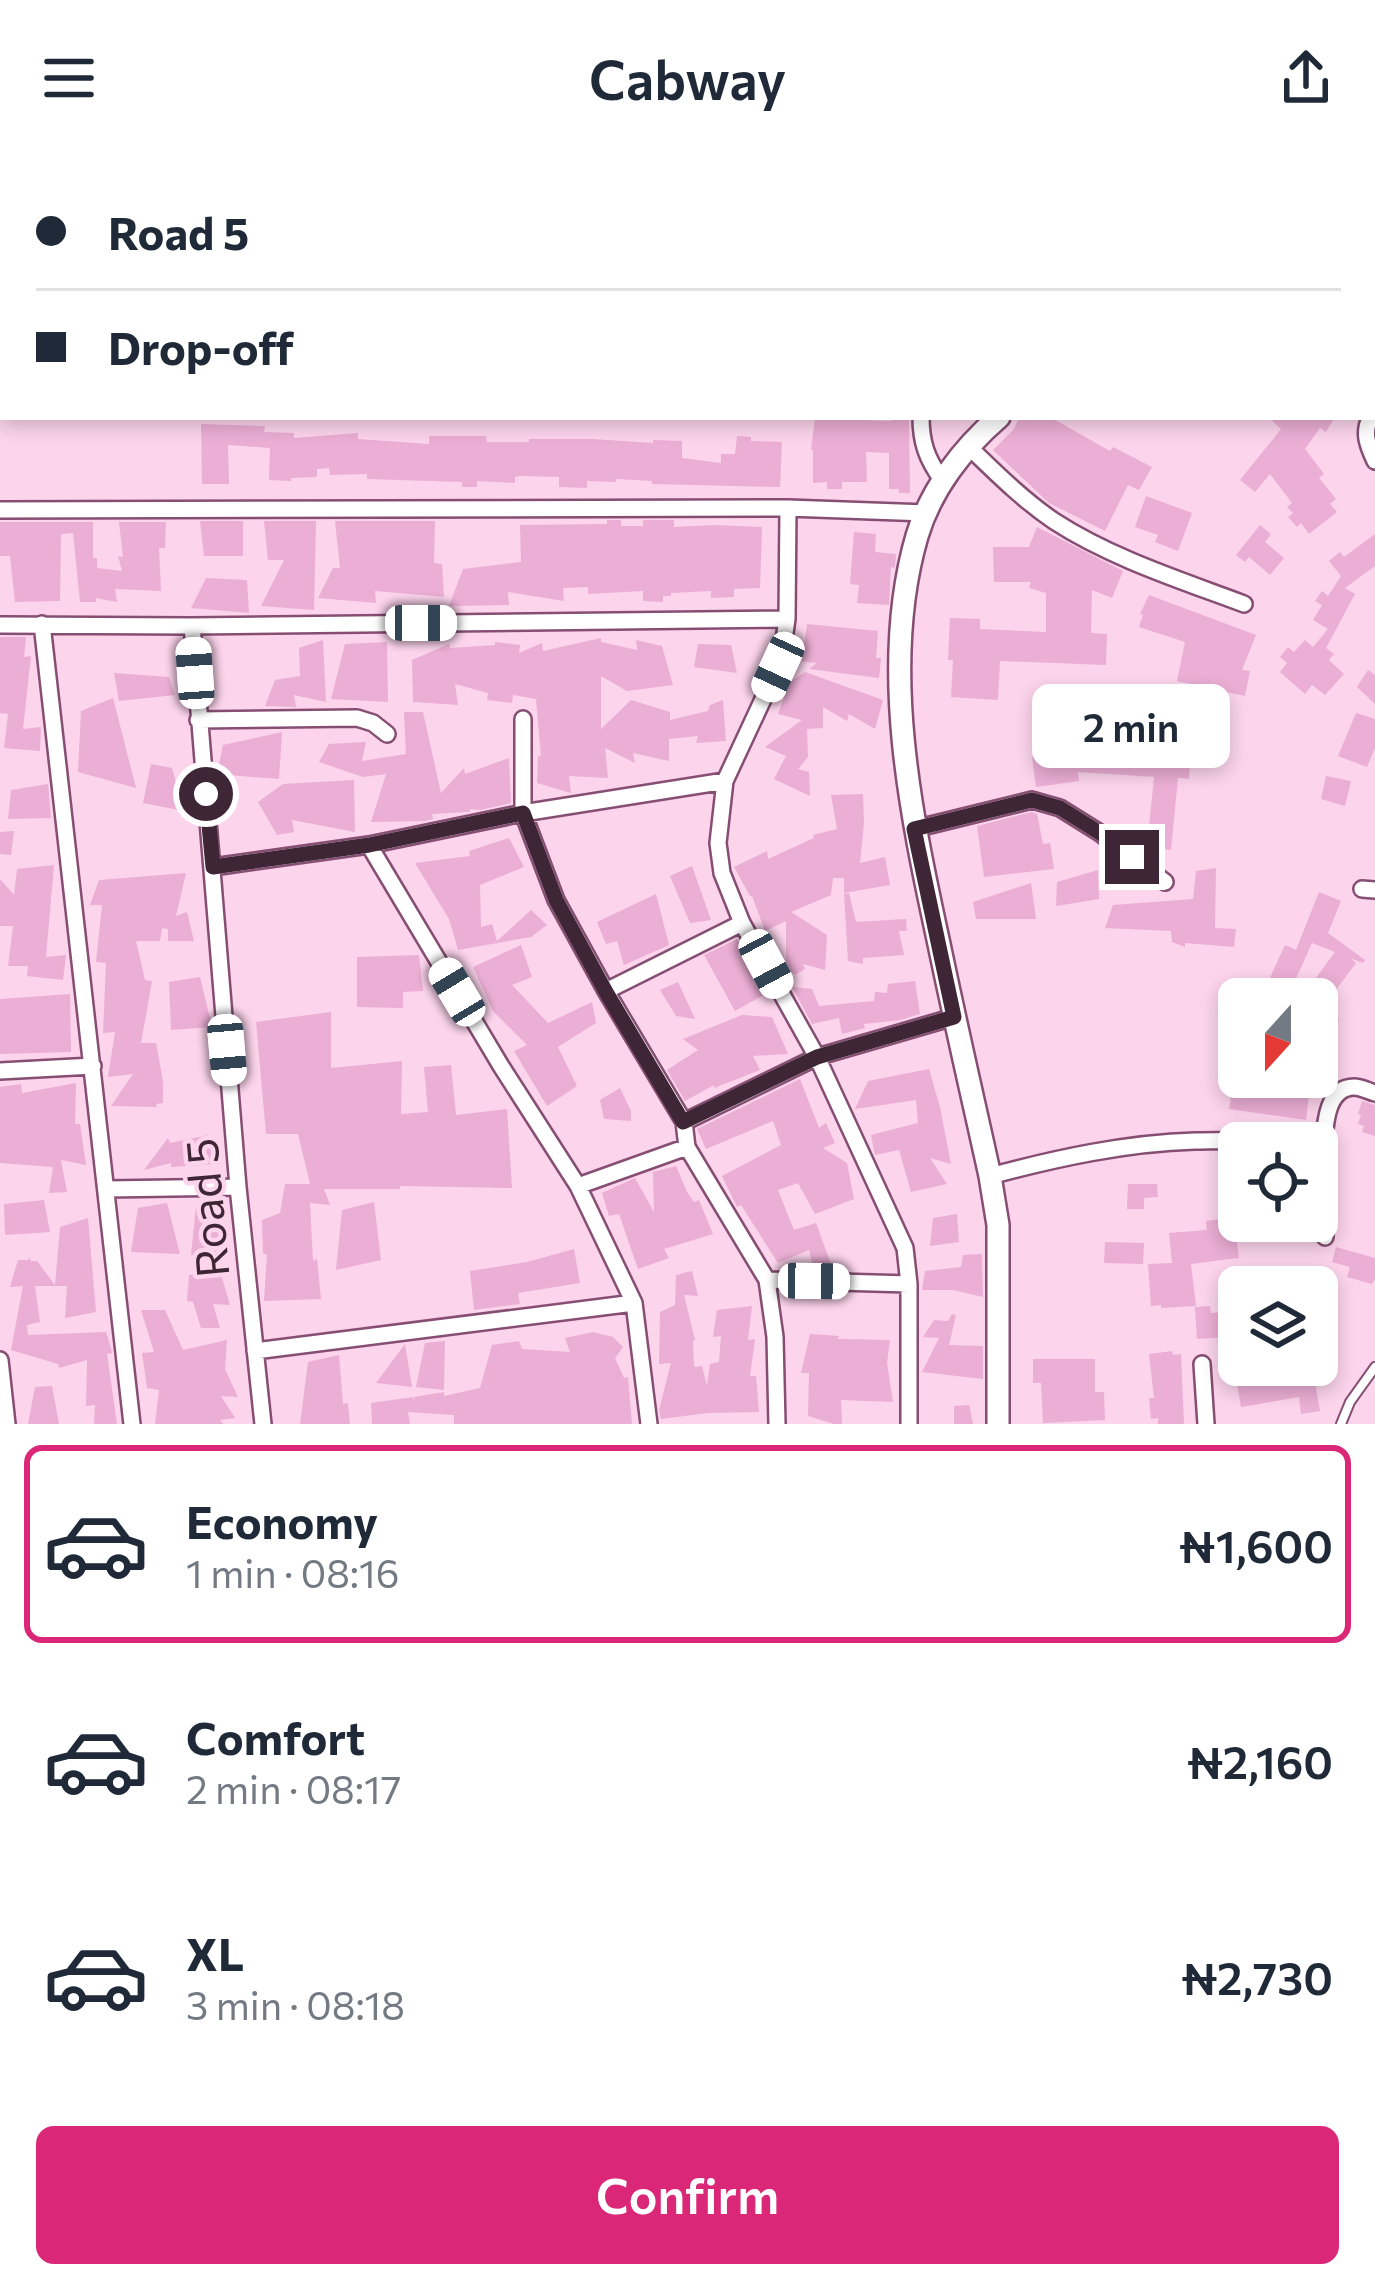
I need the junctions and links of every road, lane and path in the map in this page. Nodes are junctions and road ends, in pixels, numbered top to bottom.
1 (921, 420) edge
2 (997, 420) edge
3 (1370, 420) edge
4 (969, 447) junction
5 (1375, 461) edge
6 (942, 480) junction
7 (788, 508) junction
8 (0, 509) edge
9 (927, 513) junction
10 (1244, 604) dead end
11 (788, 619) junction
12 (42, 624) junction
13 (0, 625) edge
14 (192, 626) junction
15 (523, 719) dead end
16 (198, 720) junction
17 (387, 734) dead end
18 (725, 781) junction
19 (523, 813) junction
20 (914, 829) junction
21 (369, 845) junction
22 (213, 867) junction
23 (1165, 882) dead end
24 (742, 923) junction
25 (606, 992) junction
26 (954, 1017) junction
27 (817, 1057) junction
28 (93, 1066) junction
29 (0, 1071) edge
30 (1375, 1093) edge
31 (683, 1122) junction
32 (1324, 1122) edge
33 (1218, 1141) edge
34 (687, 1147) junction
35 (990, 1176) junction
36 (578, 1186) junction
37 (238, 1187) junction
38 (107, 1189) junction
39 (767, 1280) junction
40 (909, 1284) junction
41 (634, 1303) junction
42 (255, 1351) junction
43 (0, 1360) edge
44 (1202, 1364) dead end
45 (1375, 1367) edge
46 (7, 1424) edge
47 (132, 1424) edge
48 (263, 1424) edge
49 (649, 1424) edge
50 (777, 1424) edge
51 (909, 1424) edge
52 (998, 1424) edge
53 (1206, 1424) edge
54 (1341, 1424) edge

1 - 6 street
2 - 4 street
3 - 5 street
4 - 6 street
4 - 10 street
6 - 9 street
7 - 8 street
7 - 9 street
7 - 11 street
9 - 20 street
11 - 14 street
11 - 18 street
12 - 13 street
12 - 14 street
12 - 28 street
14 - 16 street, Road 5
15 - 19 street
16 - 17 street
16 - 22 street, Road 5
18 - 19 street
18 - 24 street
19 - 21 street
19 - 25 street
20 - 23 street
20 - 26 street
21 - 22 street
21 - 36 street
22 - 37 street, Road 5
24 - 25 street
24 - 27 street
25 - 31 street
26 - 27 street
26 - 35 street
27 - 31 street
27 - 40 street
28 - 29 street
28 - 38 street
30 - 32 street
31 - 34 street
33 - 35 street
34 - 36 street
34 - 39 street
35 - 52 street
36 - 41 street
37 - 38 street
37 - 42 street, Road 5
38 - 47 street
39 - 40 street
39 - 50 street
40 - 51 street
41 - 42 street
41 - 49 street
42 - 48 street, Road 5
43 - 46 street
44 - 53 street
45 - 54 lane

